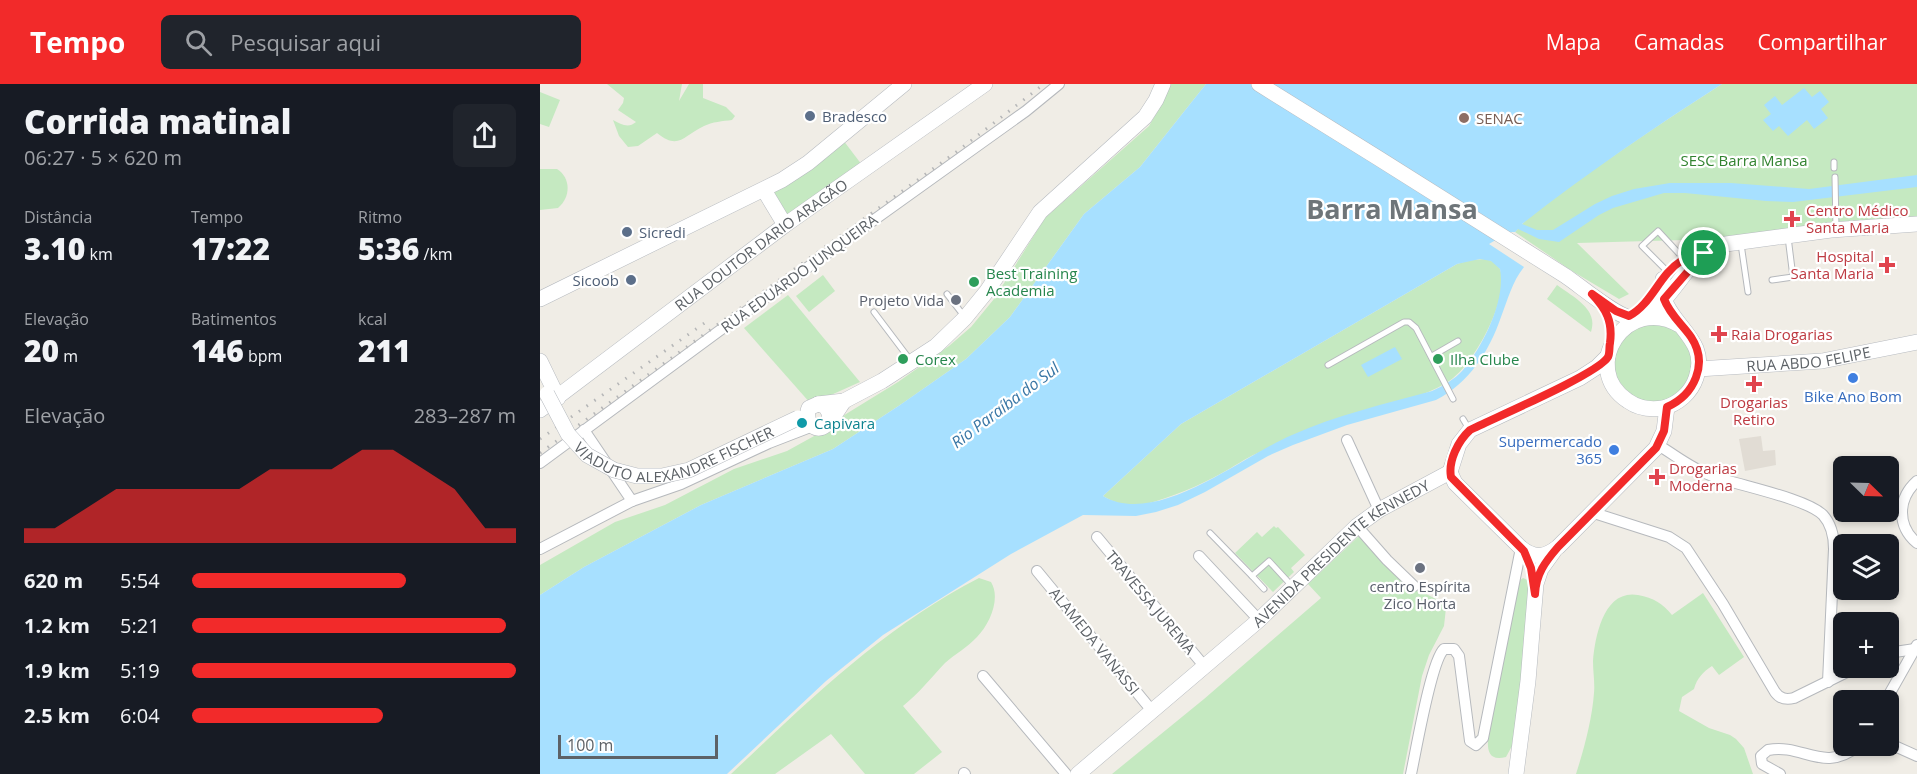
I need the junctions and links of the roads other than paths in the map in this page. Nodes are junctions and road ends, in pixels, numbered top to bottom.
1 (904, 84) edge
2 (985, 84) edge
3 (1059, 84) edge
4 (1163, 84) edge
5 (1259, 84) edge
6 (1157, 92) edge
7 (1835, 180) dead end
8 (764, 190) junction
9 (1917, 224) edge
10 (785, 225) junction
11 (1836, 230) junction
12 (1788, 236) junction
13 (1741, 242) junction
14 (1704, 253) junction
15 (1684, 259) junction
16 (1666, 276) junction
17 (1772, 280) dead end
18 (1748, 292) dead end
19 (947, 294) dead end
20 (1592, 294) junction
21 (540, 299) edge
22 (1664, 299) junction
23 (874, 312) dead end
24 (965, 318) junction
25 (1633, 318) junction
26 (1681, 326) junction
27 (1458, 341) dead end
28 (1917, 342) edge
29 (1608, 354) junction
30 (1432, 356) junction
31 (540, 362) edge
32 (912, 363) junction
33 (1328, 365) dead end
34 (1698, 369) junction
35 (540, 380) edge
36 (558, 398) junction
37 (1453, 399) dead end
38 (1667, 407) junction
39 (540, 410) edge
40 (813, 417) junction
41 (585, 430) junction
42 (1347, 440) dead end
43 (1658, 445) junction
44 (540, 463) edge
45 (1450, 472) junction
46 (1917, 482) edge
47 (632, 501) junction
48 (1379, 510) junction
49 (1594, 513) junction
50 (1357, 526) junction
51 (1210, 533) dead end
52 (1097, 537) dead end
53 (1917, 543) edge
54 (1558, 547) junction
55 (540, 549) edge
56 (1522, 550) junction
57 (1199, 556) dead end
58 (1037, 571) dead end
59 (1252, 576) junction
60 (1414, 586) dead end
61 (1293, 587) junction
62 (1264, 589) dead end
63 (1535, 594) junction
64 (1259, 620) junction
65 (1916, 647) edge
66 (1899, 651) edge
67 (1205, 667) junction
68 (983, 676) dead end
69 (1836, 678) edge
70 (1828, 682) junction
71 (1892, 690) edge
72 (1153, 712) junction
73 (1899, 748) edge
74 (1844, 756) edge
75 (1917, 756) edge
76 (1066, 774) edge
77 (1078, 774) edge
78 (1411, 774) edge
79 (1516, 774) edge
80 (1780, 774) edge

1 - 8 main road
2 - 10 main road, RUA DOUTOR DARIO ARAGÃO
3 - 41 street, RUA EDUARDO JUNQUEIRA
4 - 6 main road
5 - 20 main road
6 - 24 main road
7 - 11 lane
8 - 10 main road
8 - 21 main road
9 - 11 main road
10 - 36 main road, RUA DOUTOR DARIO ARAGÃO
11 - 12 main road
12 - 13 main road
12 - 17 lane
13 - 14 main road
13 - 18 lane
14 - 15 lane
14 - 22 main road
15 - 16 lane
15 - 16 lane
16 - 22 main road
16 - 25 lane
19 - 24 lane
20 - 25 main road
20 - 29 main road
22 - 25 main road
22 - 26 main road
23 - 32 lane
24 - 32 main road
25 - 26 main road
25 - 29 main road
26 - 34 main road
27 - 30 lane
28 - 34 main road, RUA ABDO FELIPE
29 - 38 main road
29 - 45 main road
30 - 33 lane
30 - 37 lane
31 - 36 main road
32 - 40 main road, VIADUTO ALEXANDRE FISCHER
34 - 38 main road
35 - 40 main road, VIADUTO ALEXANDRE FISCHER, bridge
36 - 39 main road, RUA DOUTOR DARIO ARAGÃO
38 - 43 main road
40 - 47 street
41 - 44 street, RUA EDUARDO JUNQUEIRA
41 - 47 street
42 - 48 street
43 - 49 main road
43 - 70 street
45 - 48 main road, AVENIDA PRESIDENTE KENNEDY
45 - 56 main road
46 - 53 street
47 - 55 street
48 - 50 main road, AVENIDA PRESIDENTE KENNEDY
49 - 54 main road
49 - 70 street
50 - 60 street
50 - 61 main road, AVENIDA PRESIDENTE KENNEDY
51 - 59 lane
52 - 67 street, TRAVESSA JUREMA
54 - 56 main road
54 - 63 main road
56 - 63 main road
56 - 78 street
57 - 64 street
58 - 72 street, ALAMEDA VANASSI
59 - 61 lane
59 - 62 lane
61 - 64 main road, AVENIDA PRESIDENTE KENNEDY
63 - 79 main road
64 - 67 main road, AVENIDA PRESIDENTE KENNEDY
65 - 66 street
65 - 71 street
67 - 72 main road, AVENIDA PRESIDENTE KENNEDY
68 - 76 street
69 - 70 street
72 - 77 main road, AVENIDA PRESIDENTE KENNEDY
73 - 75 street
74 - 80 street

